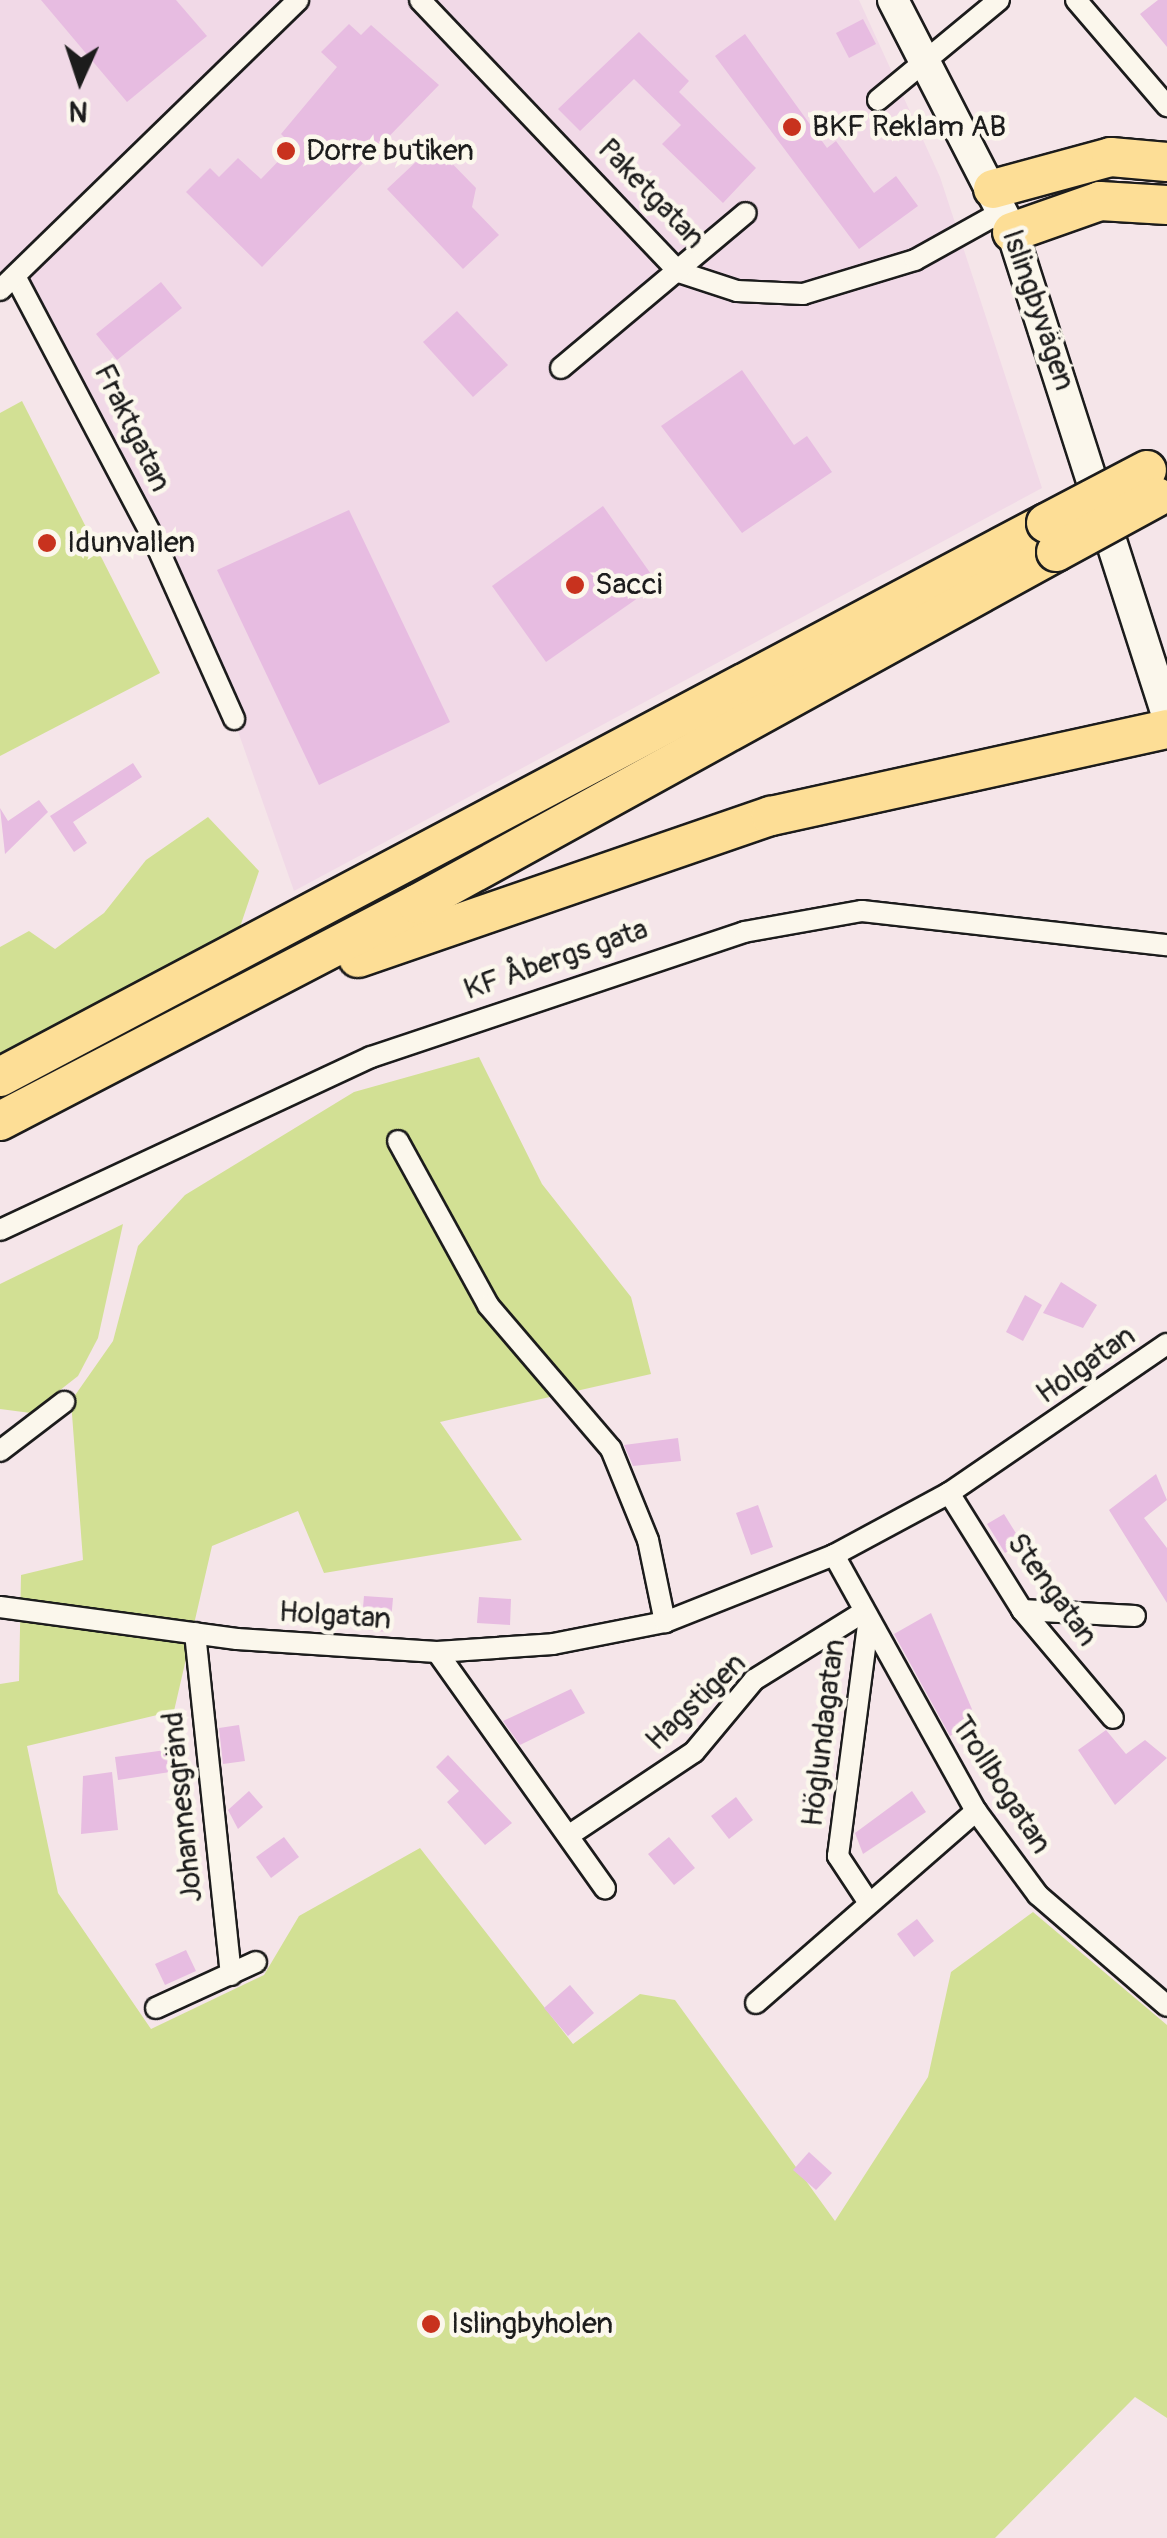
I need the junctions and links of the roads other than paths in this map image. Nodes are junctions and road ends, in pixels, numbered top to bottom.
1 (298, 0) edge
2 (420, 0) edge
3 (893, 0) edge
4 (999, 0) edge
5 (1076, 0) edge
6 (926, 60) junction
7 (878, 100) dead end
8 (1167, 106) edge
9 (1167, 162) edge
10 (1167, 204) edge
11 (1003, 211) junction
12 (746, 214) dead end
13 (679, 272) junction
14 (8, 284) edge
15 (562, 368) dead end
16 (1160, 479) edge
17 (1050, 537) junction
18 (1148, 636) junction
19 (1167, 670) edge
20 (1167, 714) edge
21 (234, 719) dead end
22 (1167, 730) edge
23 (1167, 944) edge
24 (229, 1005) junction
25 (0, 1077) edge
26 (0, 1121) edge
27 (398, 1141) dead end
28 (0, 1230) edge
29 (1167, 1344) edge
30 (64, 1402) dead end
31 (0, 1451) edge
32 (950, 1492) junction
33 (834, 1555) junction
34 (0, 1607) edge
35 (1022, 1610) junction
36 (1135, 1616) dead end
37 (865, 1618) junction
38 (665, 1622) junction
39 (195, 1633) junction
40 (437, 1652) junction
41 (1113, 1718) dead end
42 (976, 1811) junction
43 (571, 1834) junction
44 (605, 1888) dead end
45 (867, 1900) junction
46 (256, 1962) dead end
47 (231, 1975) junction
48 (756, 2002) dead end
49 (1167, 2006) edge
50 (156, 2008) dead end

1 - 14 street
2 - 13 street, Paketgatan
3 - 6 street, Islingbyvägen
4 - 6 street
5 - 8 street
6 - 7 street
6 - 11 street, Islingbyvägen
9 - 11 highway
10 - 11 highway
11 - 13 street, Paketgatan
11 - 18 street, Islingbyvägen
12 - 13 street
13 - 15 street
14 - 21 street, Fraktgatan
16 - 17 highway, bridge
17 - 24 highway
17 - 25 highway
18 - 19 street, Islingbyvägen
18 - 20 street, Islingbyvägen
22 - 24 highway
23 - 28 street, KF Åbergs gata
24 - 26 highway
27 - 38 street
29 - 32 street, Holgatan
30 - 31 street
32 - 33 street, Holgatan
32 - 35 street, Stengatan
33 - 37 street, Trollbogatan
33 - 38 street, Holgatan
34 - 39 street, Holgatan
35 - 36 street
35 - 41 street, Stengatan
37 - 42 street, Trollbogatan
37 - 43 street, Hagstigen
37 - 45 street, Höglundagatan
38 - 40 street, Holgatan
39 - 40 street, Holgatan
39 - 47 street, Johannesgränd
40 - 43 street
42 - 45 street
42 - 49 street, Trollbogatan
43 - 44 street
45 - 48 street
46 - 47 street
47 - 50 street

